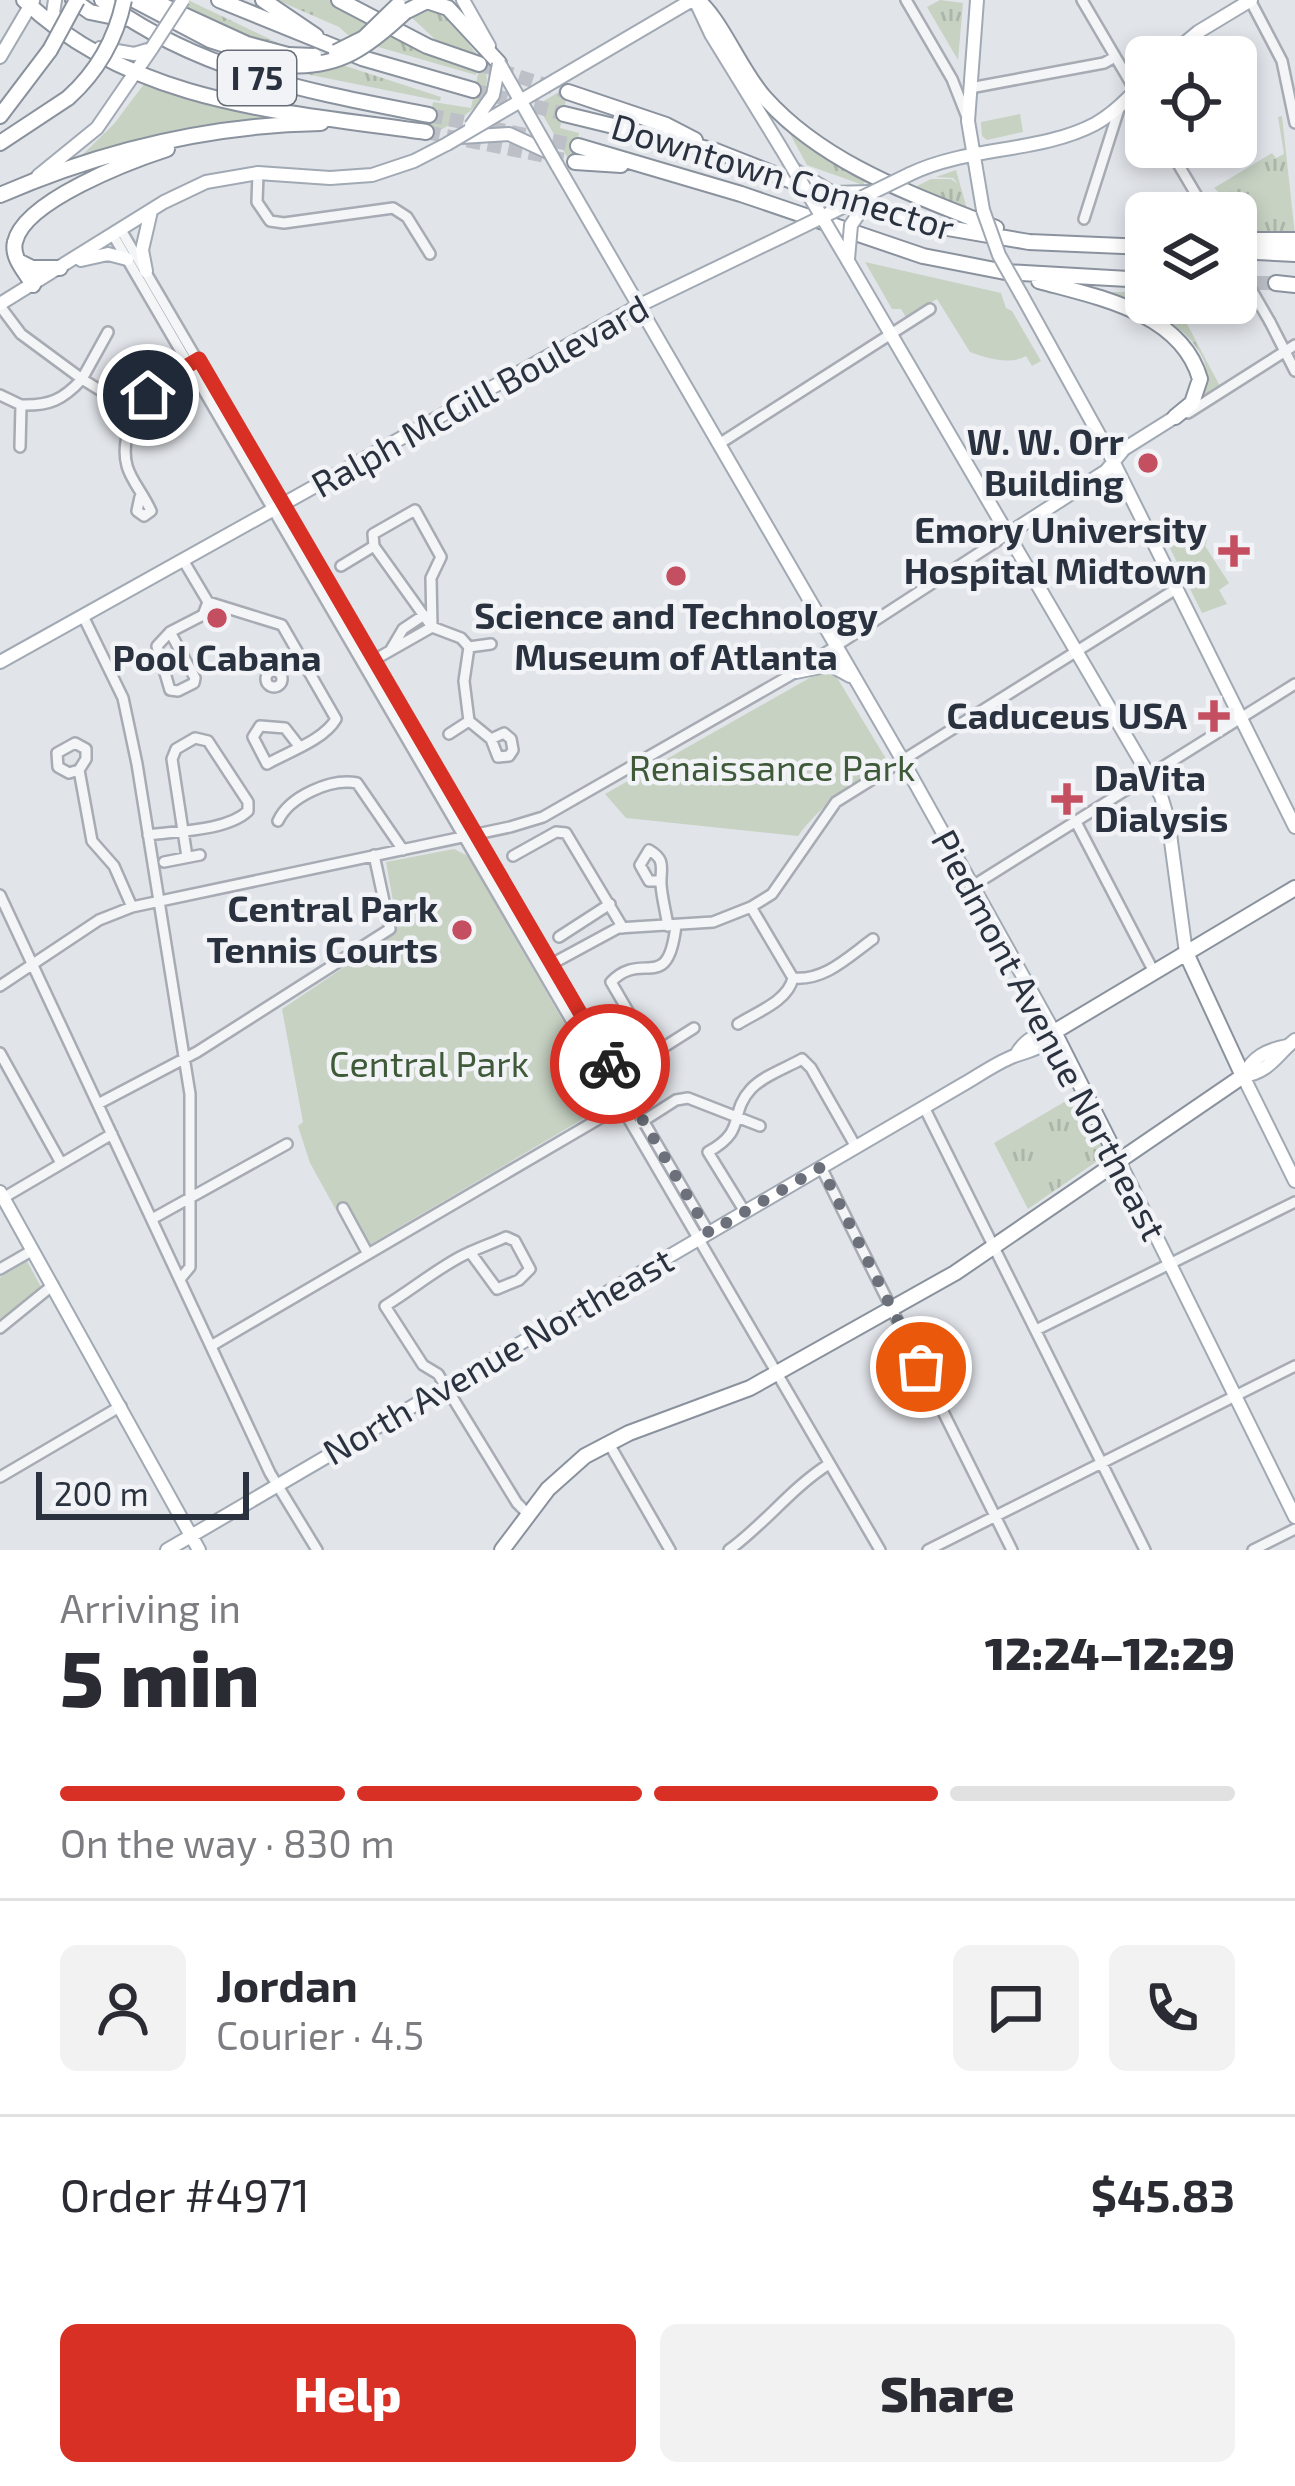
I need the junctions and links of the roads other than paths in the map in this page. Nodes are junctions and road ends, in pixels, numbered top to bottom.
1 (55, 0) edge
2 (75, 0) edge
3 (102, 0) edge
4 (124, 0) edge
5 (134, 0) edge
6 (152, 0) edge
7 (183, 0) edge
8 (219, 0) edge
9 (262, 0) edge
10 (338, 0) edge
11 (464, 0) edge
12 (695, 0) edge
13 (906, 0) edge
14 (976, 0) edge
15 (1250, 0) edge
16 (29, 2) edge
17 (1088, 3) edge
18 (402, 6) edge
19 (128, 20) junction
20 (67, 34) junction
21 (1195, 36) edge
22 (324, 43) junction
23 (86, 46) junction
24 (147, 53) junction
25 (0, 57) edge
26 (1115, 57) junction
27 (288, 60) junction
28 (499, 63) junction
29 (479, 64) tunnel mouth
30 (1125, 68) edge
31 (137, 73) junction
32 (970, 88) junction
33 (473, 90) tunnel mouth
34 (568, 92) tunnel mouth
35 (520, 101) junction
36 (1125, 101) edge
37 (1120, 106) junction
38 (564, 114) tunnel mouth
39 (429, 115) tunnel mouth
40 (0, 116) edge
41 (968, 122) junction
42 (361, 123) junction
43 (1098, 123) junction
44 (1295, 123) edge
45 (223, 131) junction
46 (425, 132) tunnel mouth
47 (453, 140) junction
48 (0, 143) edge
49 (1104, 148) junction
50 (716, 151) junction
51 (576, 154) tunnel mouth
52 (971, 154) junction
53 (553, 159) junction
54 (795, 170) junction
55 (258, 173) junction
56 (30, 182) junction
57 (876, 191) junction
58 (0, 195) edge
59 (151, 211) junction
60 (822, 217) junction
61 (1084, 219) dead end
62 (117, 232) junction
63 (1295, 240) edge
64 (1029, 242) junction
65 (1125, 246) edge
66 (430, 254) dead end
67 (1295, 254) edge
68 (127, 259) junction
69 (17, 260) junction
70 (848, 261) junction
71 (61, 267) junction
72 (146, 271) junction
73 (1005, 272) junction
74 (1125, 279) edge
75 (1276, 283) tunnel mouth
76 (33, 285) junction
77 (1295, 285) edge
78 (1257, 299) edge
79 (0, 305) edge
80 (638, 306) junction
81 (930, 309) dead end
82 (108, 332) dead end
83 (891, 334) junction
84 (1290, 348) edge
85 (196, 366) junction
86 (1295, 371) edge
87 (82, 379) junction
88 (0, 395) edge
89 (21, 405) junction
90 (128, 407) junction
91 (176, 407) dead end
92 (1175, 417) junction
93 (127, 436) junction
94 (718, 444) junction
95 (20, 447) dead end
96 (1113, 462) junction
97 (140, 497) dead end
98 (279, 508) junction
99 (1008, 534) junction
100 (374, 547) junction
101 (183, 560) junction
102 (341, 566) dead end
103 (1176, 589) junction
104 (208, 602) junction
105 (424, 615) junction
106 (82, 616) junction
107 (432, 627) junction
108 (170, 632) junction
109 (412, 633) junction
110 (491, 644) dead end
111 (835, 644) junction
112 (469, 647) junction
113 (1076, 652) junction
114 (374, 660) junction
115 (0, 662) edge
116 (307, 666) junction
117 (796, 672) junction
118 (282, 677) dead end
119 (857, 681) junction
120 (1295, 684) edge
121 (1240, 718) junction
122 (469, 722) junction
123 (449, 734) dead end
124 (491, 739) dead end
125 (298, 746) junction
126 (903, 761) junction
127 (79, 770) dead end
128 (1149, 776) junction
129 (278, 821) dead end
130 (1076, 822) junction
131 (1295, 827) edge
132 (182, 830) junction
133 (148, 835) junction
134 (470, 836) junction
135 (404, 850) junction
136 (200, 855) dead end
137 (374, 855) junction
138 (513, 856) dead end
139 (187, 857) junction
140 (164, 862) dead end
141 (660, 881) dead end
142 (971, 887) junction
143 (1295, 888) edge
144 (0, 895) edge
145 (158, 899) junction
146 (610, 904) junction
147 (132, 907) junction
148 (751, 907) junction
149 (672, 926) junction
150 (623, 928) junction
151 (559, 937) dead end
152 (873, 939) dead end
153 (1186, 953) junction
154 (33, 964) junction
155 (546, 967) junction
156 (1154, 972) junction
157 (793, 978) junction
158 (0, 986) edge
159 (738, 1024) dead end
160 (694, 1028) dead end
161 (1054, 1032) junction
162 (1291, 1043) edge
163 (0, 1053) edge
164 (184, 1059) junction
165 (1243, 1076) junction
166 (626, 1103) junction
167 (98, 1104) junction
168 (924, 1107) junction
169 (738, 1118) junction
170 (639, 1125) junction
171 (760, 1126) dead end
172 (112, 1134) junction
173 (287, 1144) dead end
174 (856, 1147) junction
175 (1119, 1161) junction
176 (61, 1163) junction
177 (821, 1167) junction
178 (1295, 1181) edge
179 (2, 1195) edge
180 (190, 1198) junction
181 (1295, 1202) edge
182 (343, 1208) dead end
183 (745, 1212) junction
184 (152, 1219) junction
185 (704, 1235) junction
186 (994, 1246) junction
187 (33, 1250) junction
188 (470, 1252) junction
189 (368, 1254) junction
190 (1169, 1263) junction
191 (0, 1270) edge
192 (180, 1279) junction
193 (53, 1285) junction
194 (892, 1309) junction
195 (0, 1328) edge
196 (1036, 1330) junction
197 (212, 1346) junction
198 (1295, 1366) edge
199 (777, 1373) junction
200 (446, 1386) junction
201 (1235, 1396) junction
202 (121, 1406) junction
203 (608, 1442) junction
204 (1102, 1463) junction
205 (830, 1464) junction
206 (0, 1477) edge
207 (278, 1484) junction
208 (529, 1515) junction
209 (995, 1516) junction
210 (1295, 1517) edge
211 (1295, 1529) edge
212 (192, 1535) junction
213 (167, 1550) edge
214 (199, 1550) edge
215 (317, 1550) edge
216 (502, 1550) edge
217 (670, 1550) edge
218 (729, 1550) edge
219 (880, 1550) edge
220 (928, 1550) edge
221 (1012, 1550) edge
222 (1145, 1550) edge
223 (1253, 1550) edge

1 - 20 main road
2 - 19 highway
2 - 40 highway, bridge
3 - 19 highway, I 75
4 - 48 highway, bridge
5 - 27 highway
6 - 27 highway
7 - 24 main road, bridge
8 - 22 highway, I 75
9 - 22 highway
10 - 29 highway
11 - 28 main road, Piedmont Avenue Northeast
12 - 35 main road, bridge
12 - 54 main road, bridge
12 - 64 highway
13 - 41 street
14 - 32 main road
15 - 21 main road
15 - 44 street
16 - 20 highway
16 - 25 main road
17 - 26 street
18 - 27 highway, bridge
18 - 28 highway
19 - 39 highway, I 75
20 - 23 highway
22 - 33 highway, I 75
23 - 24 main road
23 - 31 highway
24 - 31 main road
26 - 30 street
26 - 32 street
28 - 35 main road, Piedmont Avenue Northeast, bridge
28 - 47 main road, bridge
31 - 42 highway
31 - 56 main road
32 - 41 main road
34 - 50 highway
35 - 47 main road, bridge
35 - 53 main road, Piedmont Avenue Northeast, bridge
36 - 37 main road
37 - 43 main road
37 - 49 street
38 - 50 highway, Downtown Connector
41 - 52 main road
42 - 45 highway
42 - 46 highway
43 - 49 street
43 - 52 main road, Ralph McGill Boulevard
45 - 56 highway
45 - 69 highway
47 - 53 main road, bridge
47 - 55 main road
49 - 61 street
50 - 64 highway, Downtown Connector
51 - 73 highway, Downtown Connector
52 - 57 main road, Ralph McGill Boulevard, bridge
52 - 96 main road, bridge
53 - 80 main road, Piedmont Avenue Northeast
54 - 57 main road, bridge
54 - 60 main road, bridge
55 - 59 main road
55 - 66 street
56 - 58 highway
57 - 60 main road, Ralph McGill Boulevard, bridge
57 - 70 main road, bridge
59 - 62 main road
59 - 72 main road
60 - 70 main road, bridge
60 - 80 main road, Ralph McGill Boulevard, bridge
62 - 68 street
62 - 71 main road
62 - 72 street
63 - 67 highway
64 - 65 highway, Downtown Connector
68 - 71 main road
68 - 85 street
69 - 71 highway
69 - 76 highway
70 - 83 main road
71 - 76 main road
72 - 85 street
73 - 74 highway, Downtown Connector
73 - 92 highway
75 - 77 highway
76 - 79 main road
78 - 84 street, bridge
79 - 87 street
80 - 94 main road, Piedmont Avenue Northeast
80 - 98 main road, Ralph McGill Boulevard
81 - 83 street
82 - 87 street
83 - 94 street
83 - 99 main road
84 - 86 street
84 - 92 street
85 - 90 street
85 - 98 street
87 - 89 street
87 - 90 street
88 - 89 street
89 - 95 street
90 - 93 street
91 - 93 street
92 - 96 main road
93 - 97 street
94 - 111 main road, Piedmont Avenue Northeast
96 - 99 main road
96 - 103 main road
98 - 101 main road, Ralph McGill Boulevard
98 - 114 street
98 - 134 street
99 - 111 street
99 - 113 main road
100 - 102 street
100 - 105 street
100 - 107 street
101 - 104 street
101 - 106 main road, Ralph McGill Boulevard
103 - 113 street
103 - 121 main road
104 - 108 street
104 - 116 street
105 - 107 street
105 - 109 street
106 - 115 main road, Ralph McGill Boulevard
106 - 133 street
107 - 109 street
107 - 112 street
108 - 108 street
109 - 114 street
110 - 112 street
111 - 117 street
111 - 119 main road, Piedmont Avenue Northeast
112 - 122 street
113 - 126 street
113 - 128 main road
114 - 134 street
116 - 118 street
116 - 125 street
117 - 119 main road
117 - 134 street
119 - 126 main road, Piedmont Avenue Northeast
120 - 121 street
121 - 128 street
121 - 131 main road
122 - 123 street
122 - 124 street
125 - 125 street
126 - 142 main road, Piedmont Avenue Northeast
126 - 148 street
127 - 147 street
128 - 130 street
128 - 153 main road
129 - 135 street
130 - 142 street
130 - 156 street
132 - 132 street
132 - 133 street
132 - 139 street
133 - 145 street
134 - 135 street
134 - 155 street
135 - 137 street
136 - 139 street
137 - 145 street
137 - 164 street
138 - 146 street
139 - 140 street
141 - 149 street
142 - 161 main road, Piedmont Avenue Northeast
143 - 153 highway, North Avenue Northeast
144 - 154 street
145 - 147 street
145 - 164 street
146 - 150 street
146 - 151 street
147 - 154 street
148 - 149 street
148 - 157 street
149 - 150 street
149 - 160 street
150 - 155 street
152 - 157 street
153 - 156 highway, North Avenue Northeast
153 - 165 highway
154 - 158 street
154 - 167 street
155 - 166 street
156 - 161 highway, North Avenue Northeast
157 - 159 street
161 - 168 main road, North Avenue Northeast
161 - 175 highway, Piedmont Avenue Northeast
162 - 165 main road
163 - 176 street
164 - 167 street
164 - 180 street
165 - 175 highway
165 - 178 main road
166 - 170 street
166 - 189 street
167 - 172 street
168 - 174 main road, North Avenue Northeast
168 - 186 street
169 - 170 street
169 - 171 street
169 - 174 street
169 - 183 street
170 - 185 street
172 - 176 street
172 - 184 street
173 - 180 street
174 - 177 main road, North Avenue Northeast
175 - 186 highway
175 - 190 main road, Piedmont Avenue Northeast
176 - 179 street
177 - 183 main road, North Avenue Northeast
177 - 194 street
179 - 187 main road
180 - 184 street
180 - 192 street
181 - 190 street
182 - 189 street
183 - 185 main road, North Avenue Northeast
184 - 192 street
185 - 199 street
185 - 200 main road, North Avenue Northeast
186 - 194 highway
186 - 196 street
187 - 191 street
187 - 193 main road
188 - 188 street
188 - 200 street
189 - 197 street
190 - 196 street
190 - 201 main road, Piedmont Avenue Northeast
192 - 197 street
193 - 195 street
193 - 202 main road
194 - 199 highway
194 - 209 street
196 - 204 street
197 - 207 street
198 - 201 street
199 - 203 highway
199 - 205 street
200 - 207 main road, North Avenue Northeast
200 - 208 street
201 - 204 street
201 - 210 main road, Piedmont Avenue Northeast
202 - 206 street
202 - 212 main road
203 - 208 highway
203 - 217 street
204 - 209 street
204 - 222 street
205 - 218 street
205 - 219 street
207 - 212 main road, North Avenue Northeast
207 - 215 street
208 - 216 highway
209 - 220 street
209 - 221 street
211 - 223 street
212 - 213 main road, North Avenue Northeast
212 - 214 main road

